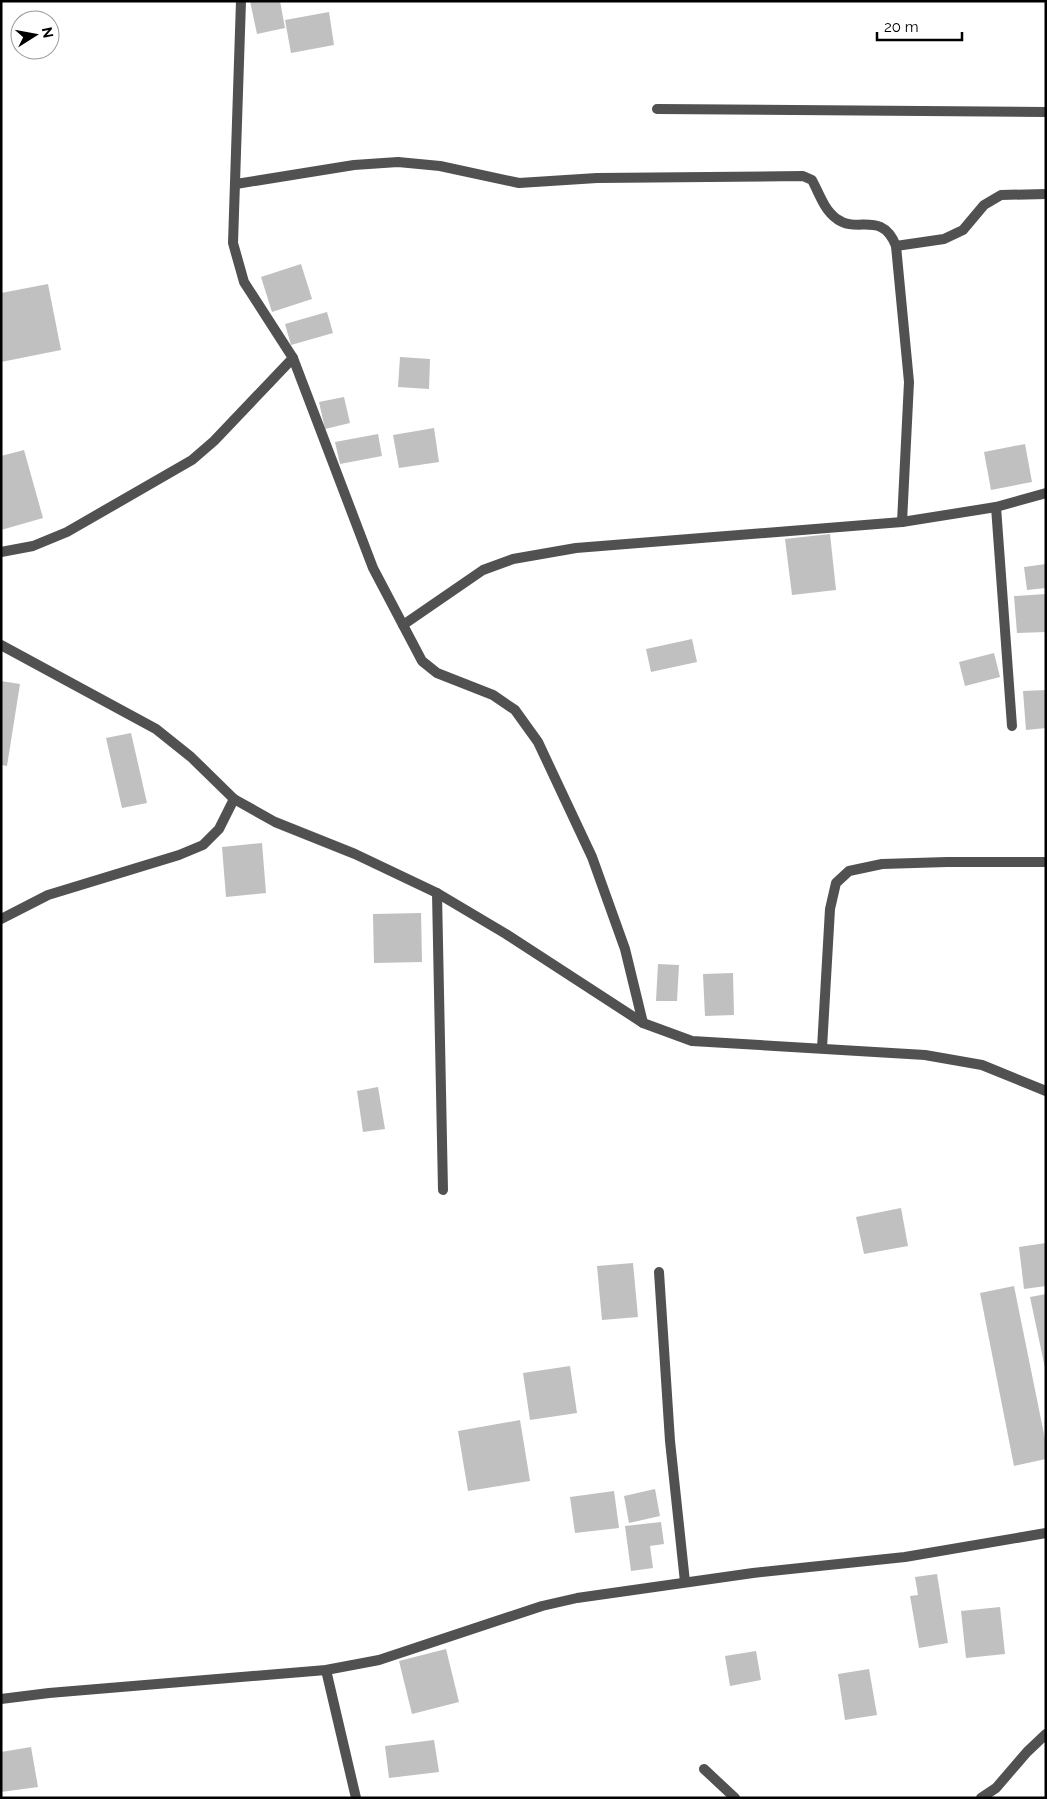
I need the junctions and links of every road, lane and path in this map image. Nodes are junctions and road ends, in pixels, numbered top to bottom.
1 (241, 1) edge
2 (657, 109) dead end
3 (1046, 112) edge
4 (236, 184) junction
5 (1046, 194) edge
6 (896, 246) junction
7 (293, 358) junction
8 (1046, 493) edge
9 (996, 507) junction
10 (902, 522) junction
11 (1, 552) edge
12 (403, 625) junction
13 (1, 645) edge
14 (1012, 726) dead end
15 (234, 799) junction
16 (1046, 862) edge
17 (438, 893) junction
18 (1, 919) edge
19 (643, 1023) junction
20 (822, 1048) junction
21 (1046, 1091) edge
22 (444, 1190) dead end
23 (659, 1272) dead end
24 (1046, 1533) edge
25 (685, 1582) junction
26 (326, 1670) junction
27 (1, 1699) edge
28 (1046, 1734) edge
29 (704, 1769) dead end
30 (356, 1798) edge
31 (735, 1798) edge
32 (981, 1798) edge

1 - 4 street
2 - 3 street
4 - 6 street
4 - 7 street
5 - 6 street
6 - 10 street
7 - 11 street
7 - 12 street
8 - 9 street
9 - 10 street
9 - 14 street
10 - 12 street
12 - 19 street
13 - 15 street
15 - 17 street
15 - 18 street
16 - 20 street
17 - 19 street
17 - 22 street
19 - 20 street
20 - 21 street
23 - 25 street
24 - 25 street
25 - 26 street
26 - 27 street
26 - 30 street
28 - 32 street
29 - 31 street

